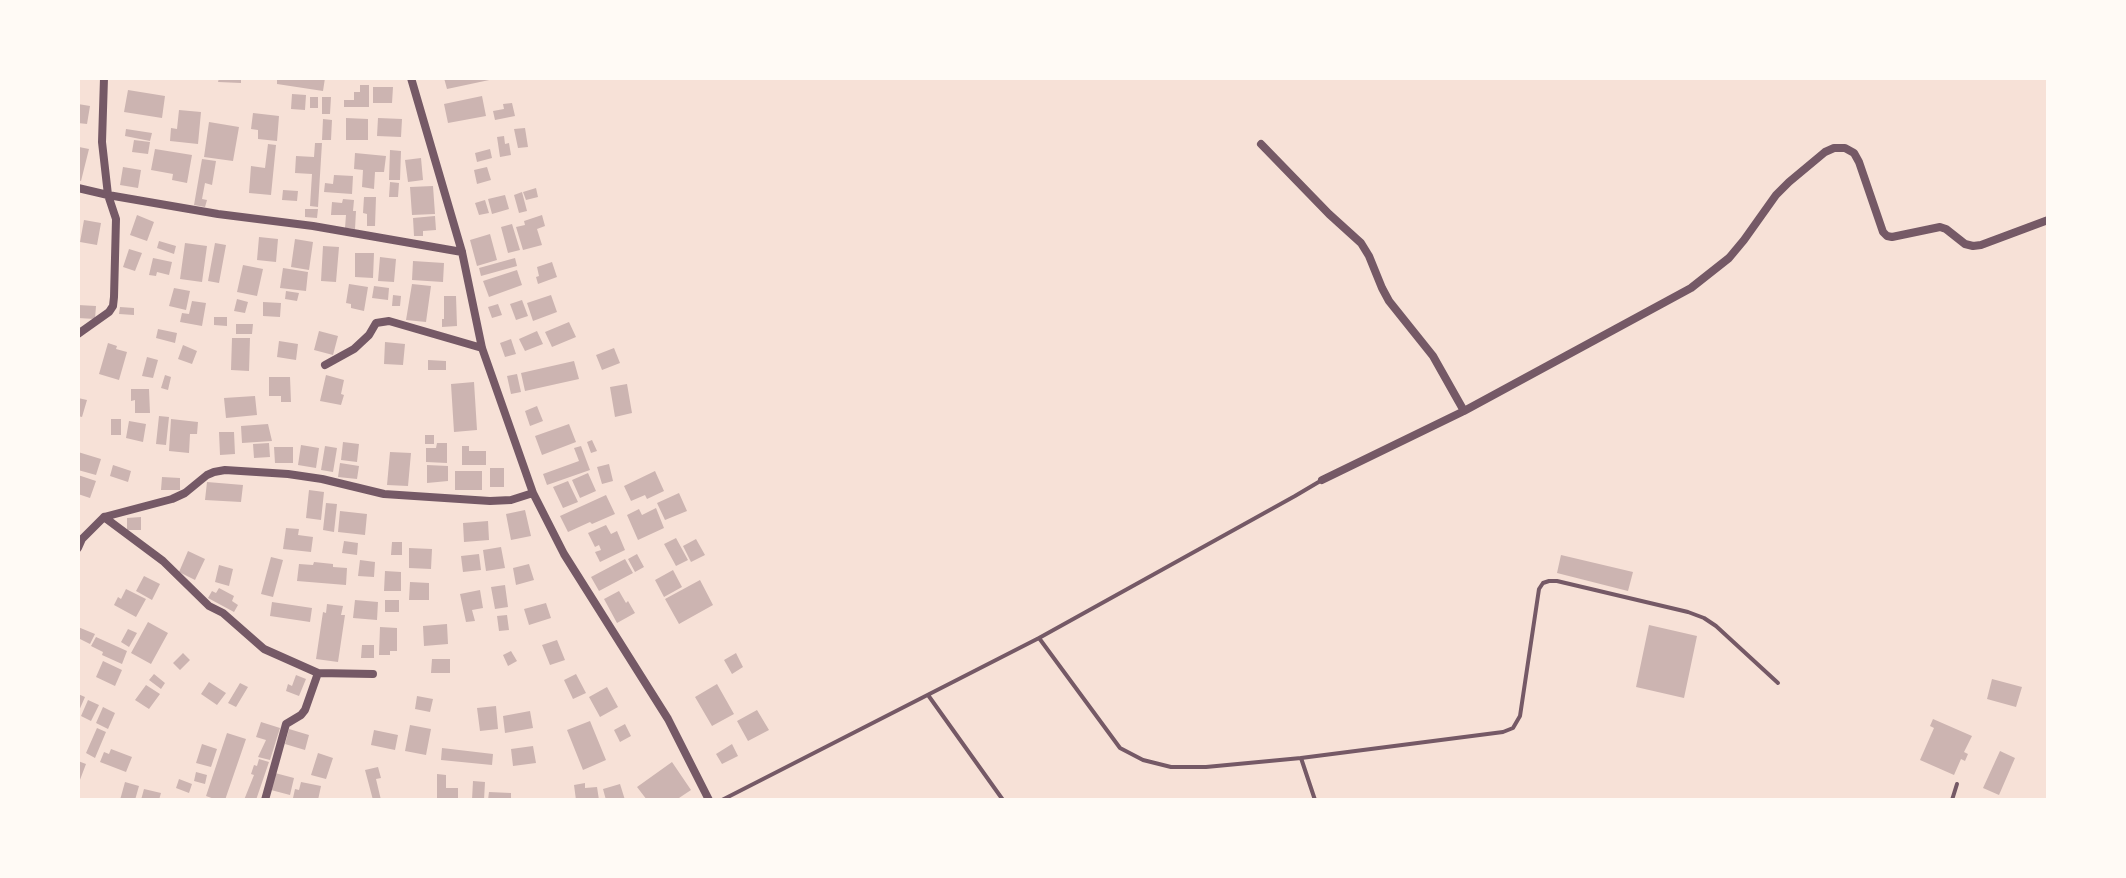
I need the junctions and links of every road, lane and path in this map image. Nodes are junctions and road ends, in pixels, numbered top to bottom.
1 (104, 78) edge
2 (411, 78) edge
3 (1261, 144) dead end
4 (78, 188) edge
5 (108, 195) junction
6 (2048, 220) edge
7 (462, 252) junction
8 (78, 334) edge
9 (482, 348) junction
10 (325, 365) dead end
11 (1464, 411) junction
12 (1322, 480) joint
13 (533, 493) junction
14 (104, 517) junction
15 (79, 541) edge
16 (1039, 638) junction
17 (318, 673) junction
18 (373, 674) dead end
19 (1778, 683) dead end
20 (928, 695) junction
21 (1301, 758) junction
22 (1957, 784) dead end
23 (265, 800) edge
24 (709, 800) edge
25 (722, 800) edge
26 (1003, 800) edge
27 (1315, 800) edge
28 (1952, 800) edge

1 - 5 street
2 - 7 street
3 - 11 street
4 - 5 street
5 - 7 street
5 - 8 street
6 - 11 street
7 - 9 street
9 - 10 street
9 - 13 street
11 - 12 street
12 - 16 lane
13 - 14 street
13 - 24 street
14 - 15 street
14 - 17 street
16 - 20 lane
16 - 21 lane
17 - 18 street
17 - 23 street
19 - 21 lane
20 - 25 lane
20 - 26 lane
21 - 27 lane
22 - 28 lane

